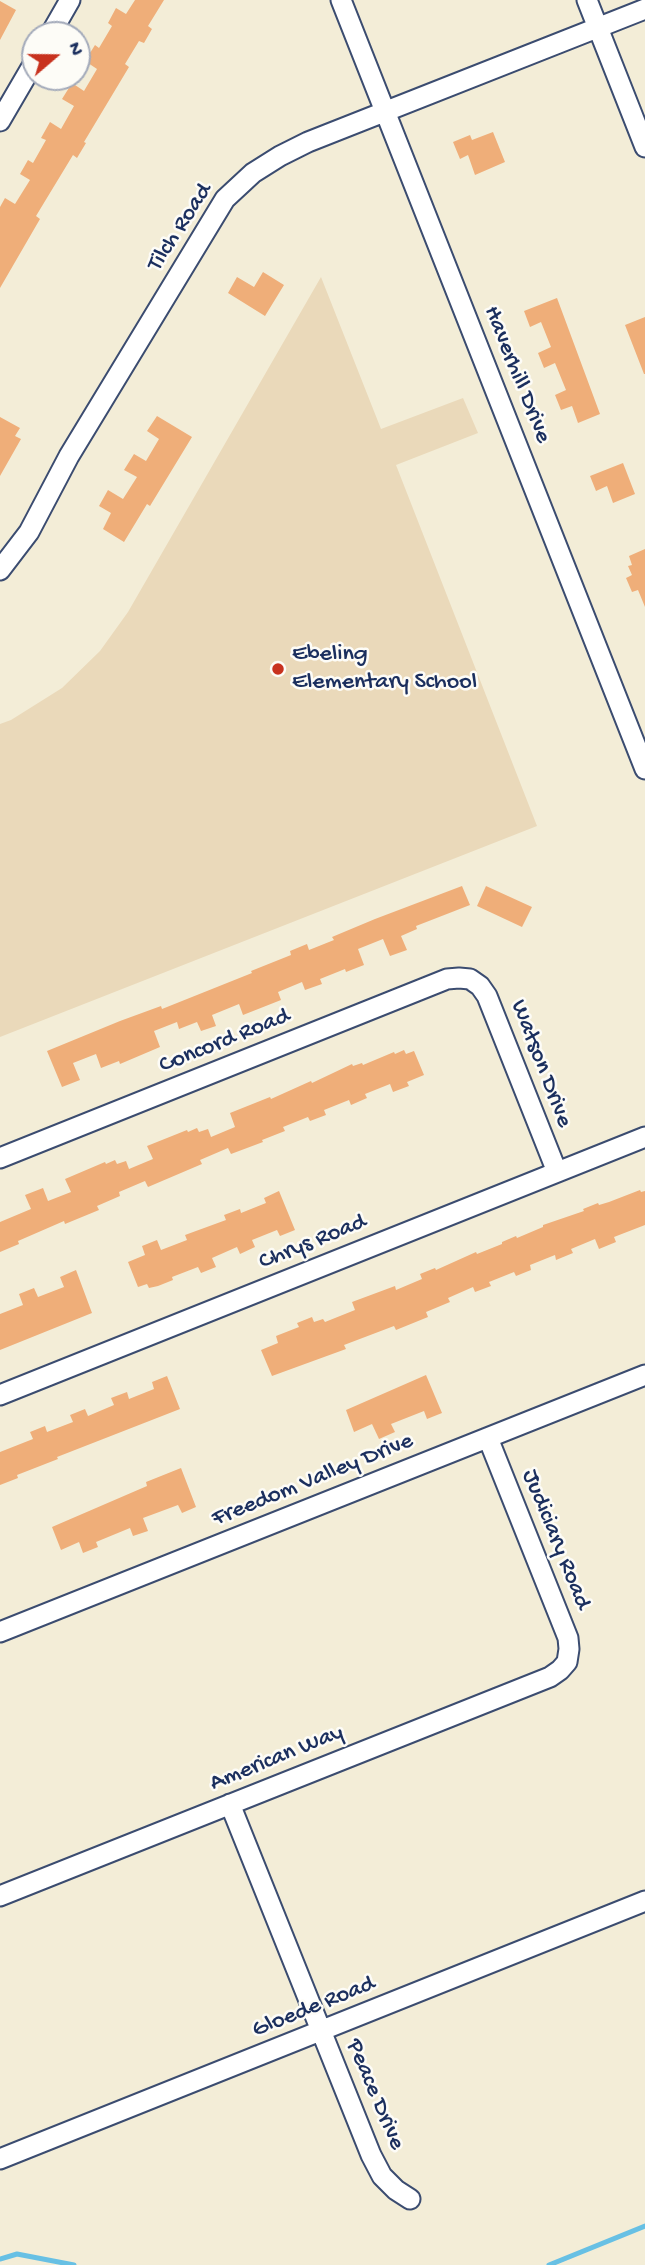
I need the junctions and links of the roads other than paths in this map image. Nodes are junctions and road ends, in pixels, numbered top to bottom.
1 (70, 0) edge
2 (341, 0) edge
3 (587, 0) edge
4 (645, 9) edge
5 (58, 21) edge
6 (598, 29) junction
7 (21, 85) edge
8 (386, 112) junction
9 (0, 121) edge
10 (645, 147) edge
11 (0, 570) edge
12 (645, 769) edge
13 (470, 979) joint
14 (645, 1137) edge
15 (0, 1158) edge
16 (556, 1172) junction
17 (645, 1375) edge
18 (0, 1395) edge
19 (488, 1438) junction
20 (0, 1632) edge
21 (567, 1662) joint
22 (230, 1804) junction
23 (0, 1896) edge
24 (645, 1901) edge
25 (320, 2031) junction
26 (0, 2159) edge
27 (410, 2199) dead end

1 - 5 street
2 - 8 street, Haverhill Drive
3 - 6 street
4 - 6 street, Tilch Road
6 - 8 street, Tilch Road
6 - 10 street
7 - 9 street
8 - 11 street, Tilch Road
8 - 12 street, Haverhill Drive
13 - 15 street, Concord Road
13 - 16 street, Watson Drive
14 - 16 street, Chrys Road
16 - 18 street, Chrys Road
17 - 19 street, Freedom Valley Drive
19 - 20 street, Freedom Valley Drive
19 - 21 street, Judiciary Road
21 - 22 street, American Way
22 - 23 street, American Way
22 - 25 street, Peace Drive
24 - 25 street, Gloede Road
25 - 26 street, Gloede Road
25 - 27 street, Peace Drive

